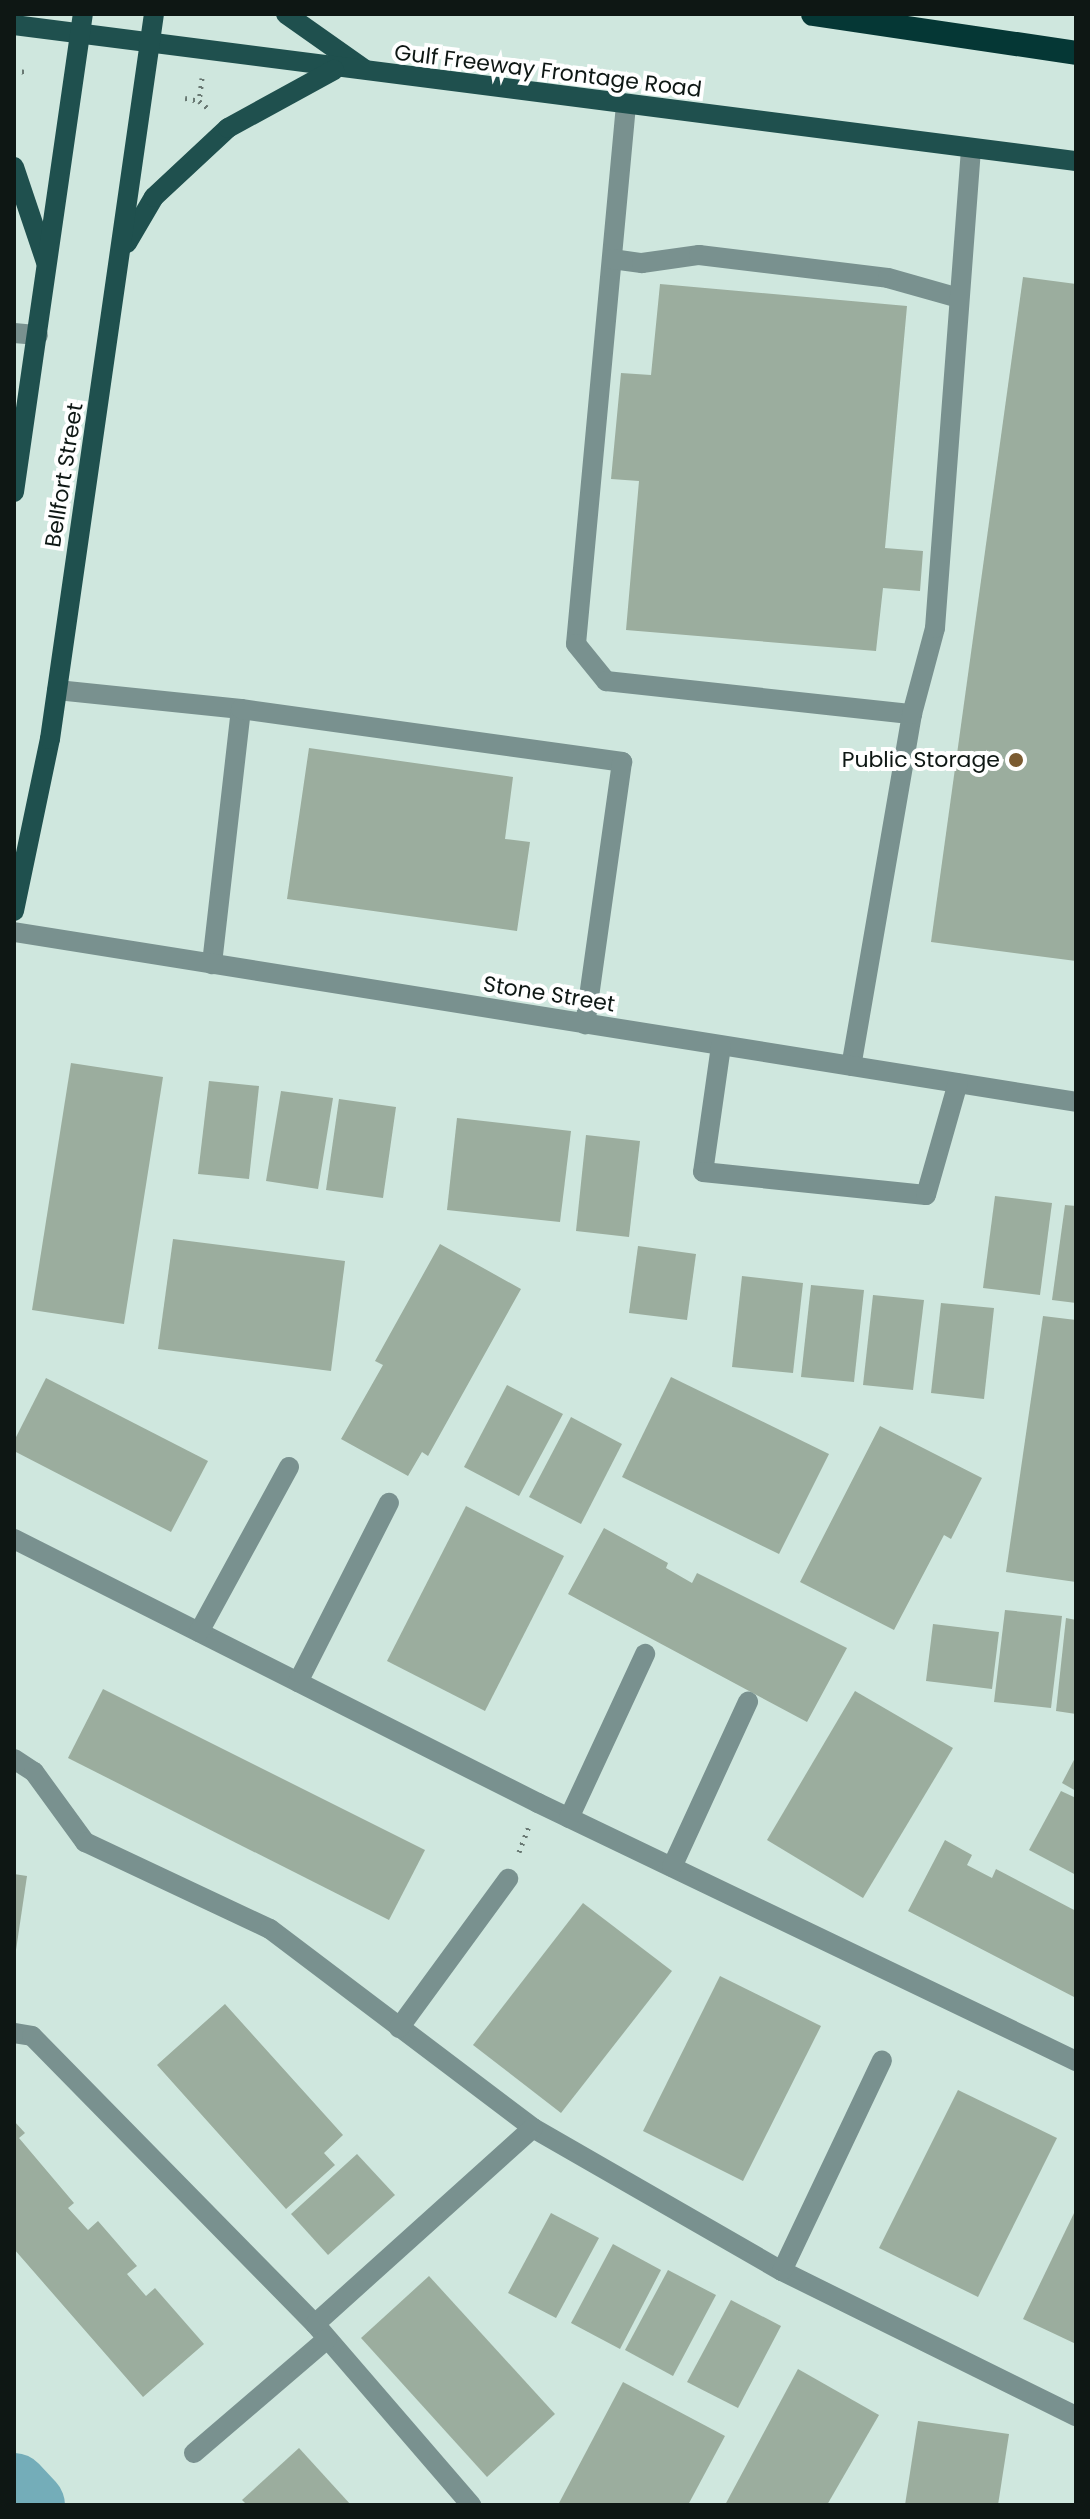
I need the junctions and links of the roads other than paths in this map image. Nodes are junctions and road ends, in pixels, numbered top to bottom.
1 (83, 14) edge
2 (154, 14) edge
3 (286, 14) edge
4 (813, 14) edge
5 (14, 25) edge
6 (80, 36) junction
7 (149, 45) junction
8 (1076, 53) edge
9 (336, 69) junction
10 (369, 72) junction
11 (626, 105) junction
12 (971, 148) junction
13 (1076, 161) edge
14 (14, 167) edge
15 (121, 253) junction
16 (612, 259) junction
17 (48, 266) junction
18 (959, 298) junction
19 (14, 333) edge
20 (38, 335) junction
21 (14, 492) edge
22 (57, 690) junction
23 (241, 709) junction
24 (912, 714) junction
25 (14, 911) edge
26 (14, 932) edge
27 (212, 964) junction
28 (585, 1024) junction
29 (721, 1046) junction
30 (851, 1066) junction
31 (958, 1083) junction
32 (1076, 1102) edge
33 (289, 1467) dead end
34 (389, 1503) dead end
35 (14, 1539) edge
36 (199, 1632) junction
37 (645, 1654) dead end
38 (298, 1682) junction
39 (748, 1702) dead end
40 (14, 1759) edge
41 (569, 1818) junction
42 (672, 1867) junction
43 (508, 1879) road end
44 (399, 2028) junction
45 (14, 2033) edge
46 (882, 2060) dead end
47 (1076, 2061) edge
48 (533, 2128) junction
49 (782, 2271) junction
50 (321, 2332) junction
51 (1076, 2416) edge
52 (194, 2453) dead end
53 (471, 2505) edge

1 - 6 main road
2 - 7 main road, Bellfort Street
3 - 10 main road
4 - 8 highway
5 - 6 main road, Gulf Freeway Frontage Road
6 - 7 main road, Gulf Freeway Frontage Road
6 - 17 main road
7 - 9 main road, Gulf Freeway Frontage Road
7 - 15 main road, Bellfort Street
9 - 10 main road, Gulf Freeway Frontage Road
9 - 15 main road
10 - 11 main road, Gulf Freeway Frontage Road
11 - 12 main road, Gulf Freeway Frontage Road
11 - 16 street
12 - 13 main road, Gulf Freeway Frontage Road
12 - 18 street
14 - 17 main road
15 - 22 main road, Bellfort Street
16 - 18 street
16 - 24 street
17 - 20 main road
18 - 24 street
19 - 20 street
20 - 21 main road
22 - 23 street
22 - 25 main road, Bellfort Street
23 - 27 street
23 - 28 street
24 - 30 street
26 - 27 street, Stone Street
27 - 28 street, Stone Street
28 - 29 street, Stone Street
29 - 30 street, Stone Street
29 - 31 street
30 - 31 street, Stone Street
31 - 32 street, Stone Street
33 - 36 street
34 - 38 street
35 - 36 street
36 - 38 street
37 - 41 street
38 - 41 street
39 - 42 street
40 - 44 street
41 - 42 street
42 - 47 street
43 - 44 street
44 - 48 street
45 - 50 street
46 - 49 street
48 - 49 street
48 - 50 street
49 - 51 street
50 - 52 street
50 - 53 street

